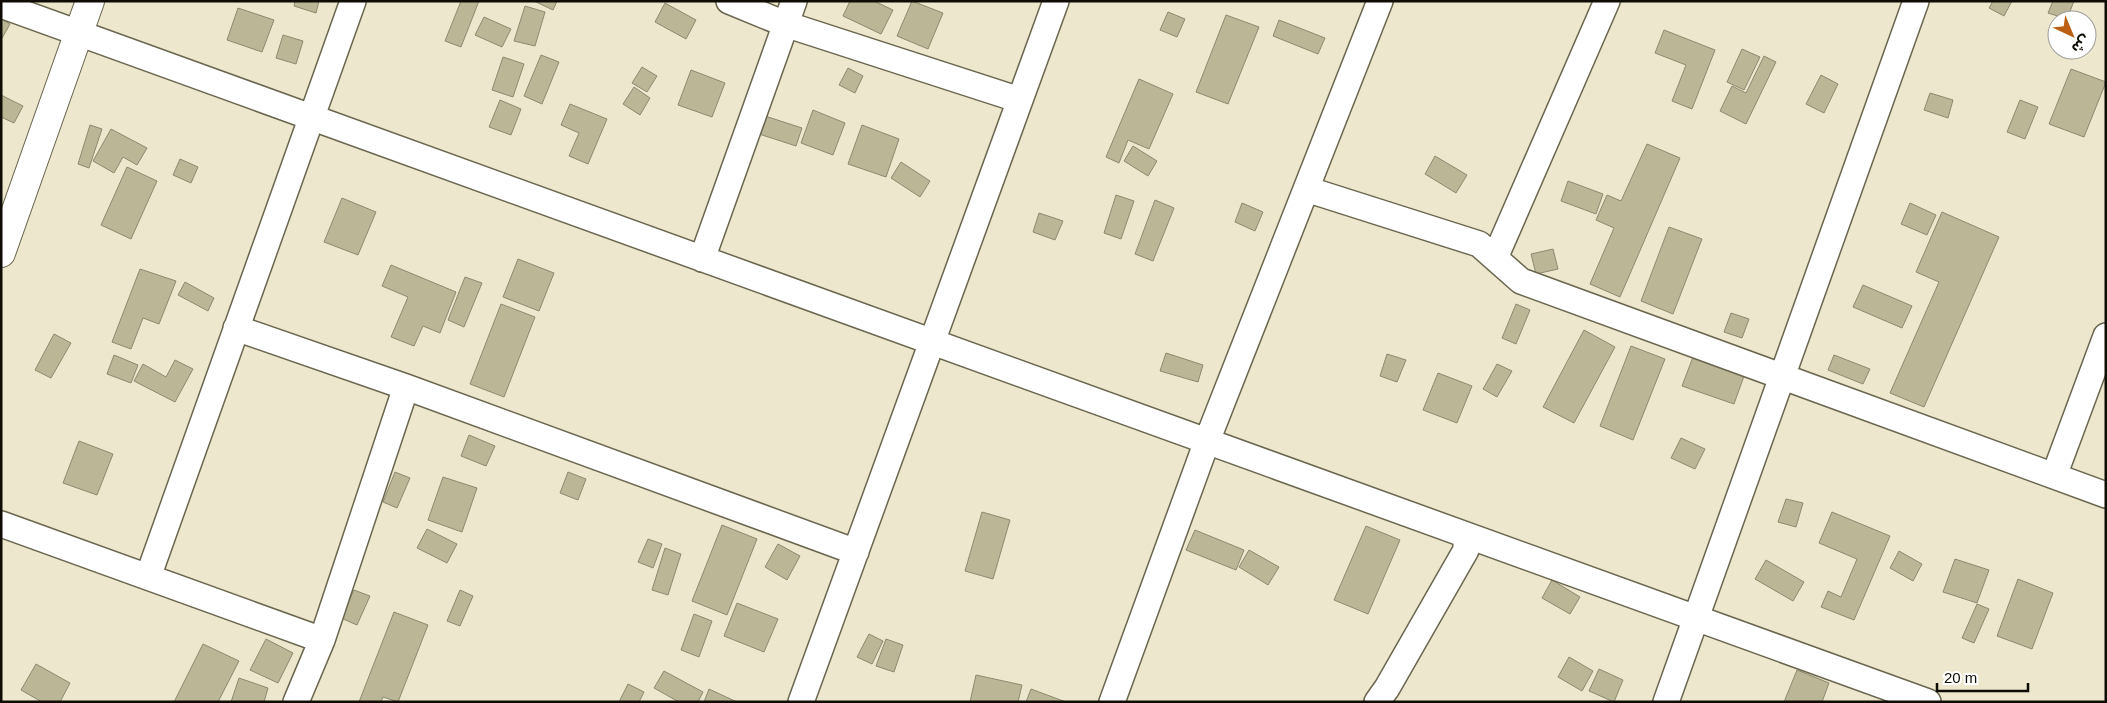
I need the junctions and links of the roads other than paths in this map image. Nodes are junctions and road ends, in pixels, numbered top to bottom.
1 (90, 1) edge
2 (353, 1) edge
3 (729, 1) edge
4 (794, 1) edge
5 (1056, 1) edge
6 (1380, 1) edge
7 (1916, 1) edge
8 (1598, 4) edge
9 (1, 5) edge
10 (786, 24) junction
11 (79, 33) junction
12 (1020, 100) junction
13 (311, 117) junction
14 (1306, 189) junction
15 (1, 253) edge
16 (1495, 258) junction
17 (702, 259) junction
18 (236, 328) junction
19 (2106, 336) edge
20 (932, 342) junction
21 (1782, 376) junction
22 (406, 387) junction
23 (1208, 441) junction
24 (2054, 476) junction
25 (2106, 495) edge
26 (1, 524) edge
27 (1466, 534) junction
28 (856, 552) junction
29 (148, 577) junction
30 (1695, 617) junction
31 (322, 640) junction
32 (296, 702) edge
33 (801, 702) edge
34 (1112, 702) edge
35 (1377, 702) edge
36 (1666, 702) edge
37 (1928, 702) edge

1 - 11 street
2 - 13 street
3 - 10 street
4 - 10 street
5 - 12 street
6 - 14 street
7 - 21 street
8 - 16 street
9 - 11 street
10 - 12 street
10 - 17 street
11 - 13 street
11 - 15 street
12 - 20 street
13 - 17 street
13 - 18 street
14 - 16 street
14 - 23 street
16 - 21 street
17 - 20 street
18 - 22 street
18 - 29 street
19 - 24 street
20 - 23 street
20 - 28 street
21 - 24 street
21 - 30 street
22 - 28 street
22 - 31 street
23 - 27 street
23 - 34 street
24 - 25 street
26 - 29 street
27 - 30 street
27 - 35 street
28 - 33 street
29 - 31 street
30 - 36 street
30 - 37 street
31 - 32 street

